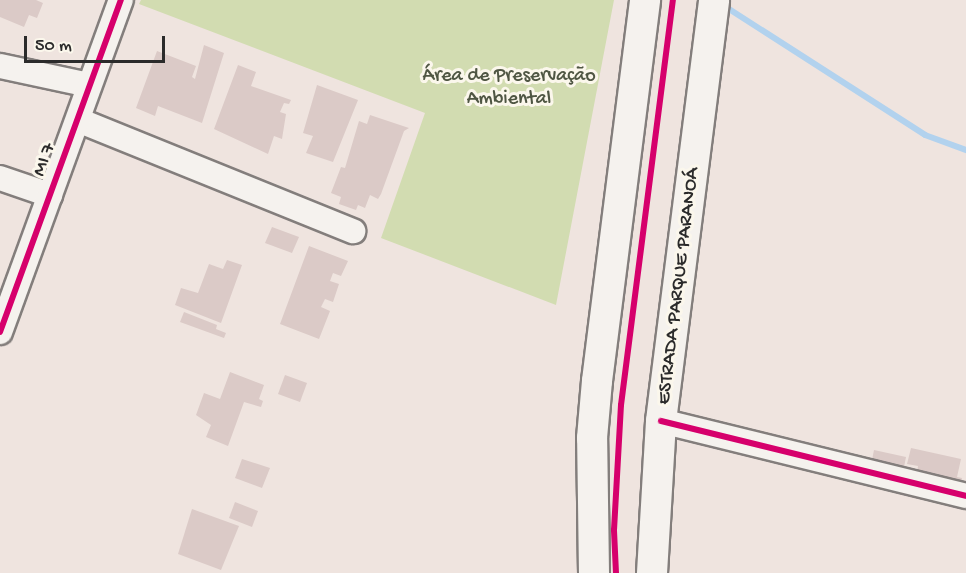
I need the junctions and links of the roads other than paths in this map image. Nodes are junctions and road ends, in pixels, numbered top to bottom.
1 (121, 0) edge
2 (645, 0) edge
3 (714, 0) edge
4 (0, 66) edge
5 (89, 86) junction
6 (78, 120) junction
7 (0, 178) edge
8 (50, 195) junction
9 (353, 231) dead end
10 (0, 332) edge
11 (661, 421) junction
12 (966, 496) edge
13 (594, 573) edge
14 (652, 573) edge

1 - 5 street, MI 7
2 - 13 main road
3 - 11 main road, ESTRADA PARQUE PARANOÁ
4 - 5 street
5 - 6 street, MI 7
6 - 8 street, MI 7
6 - 9 street
7 - 8 street
8 - 10 street, MI 7
11 - 12 street
11 - 14 main road, ESTRADA PARQUE PARANOÁ

